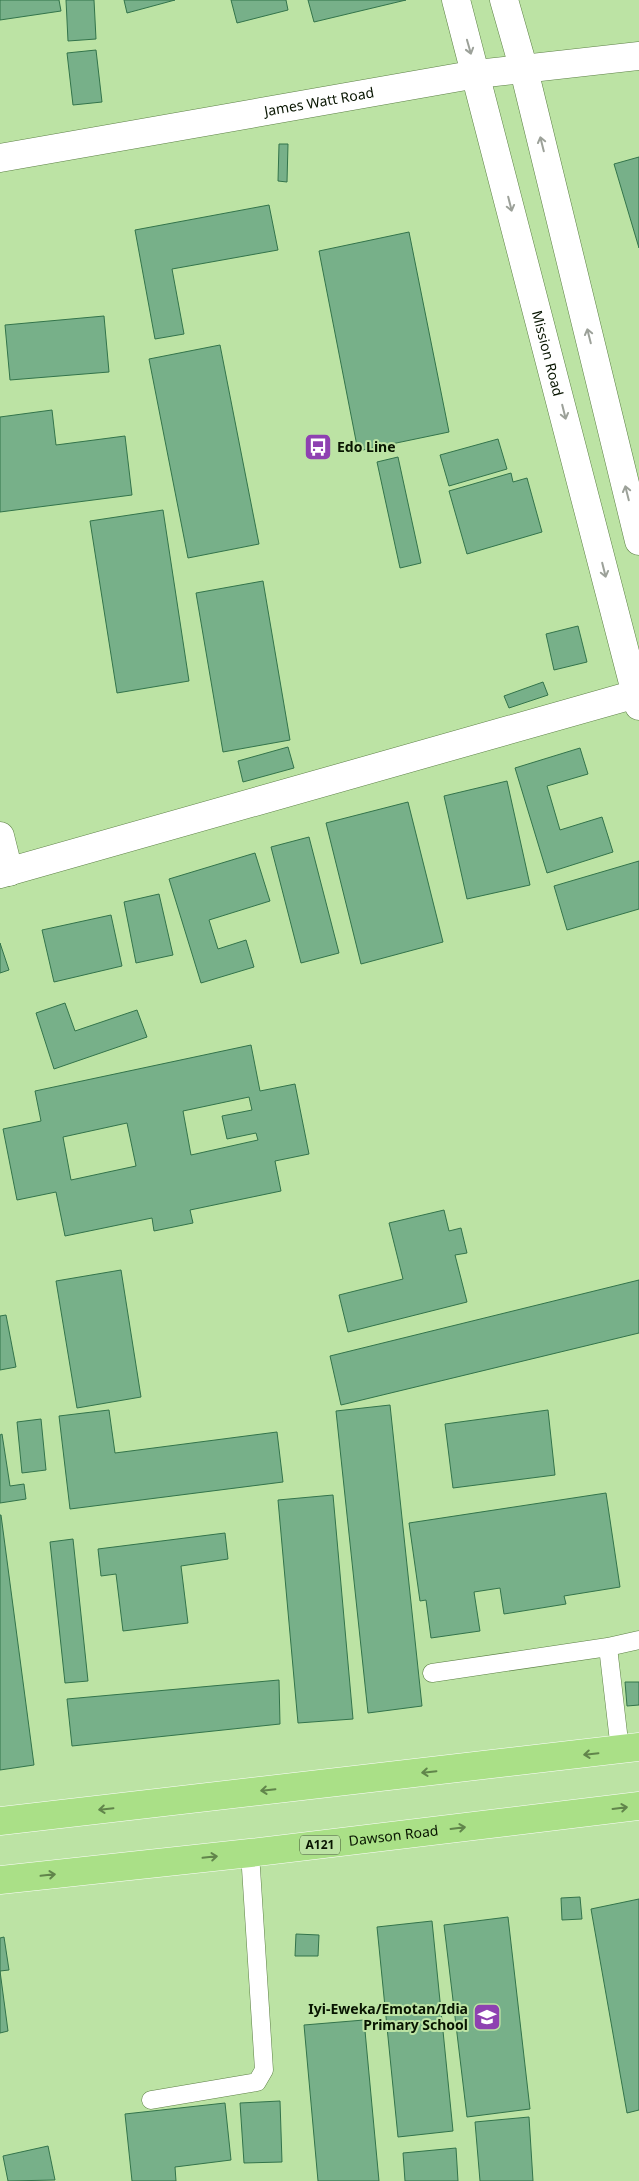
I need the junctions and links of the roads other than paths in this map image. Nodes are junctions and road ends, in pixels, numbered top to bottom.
1 (456, 0) edge
2 (504, 0) edge
3 (639, 56) edge
4 (524, 70) junction
5 (477, 74) junction
6 (0, 158) edge
7 (639, 541) edge
8 (638, 700) edge
9 (0, 836) edge
10 (4, 873) edge
11 (639, 1640) edge
12 (608, 1646) junction
13 (432, 1673) dead end
14 (630, 1749) edge
15 (639, 1806) edge
16 (0, 1820) edge
17 (250, 1853) junction
18 (0, 1880) edge
19 (151, 2100) dead end

1 -> 5 street, Mission Road
2 - 4 street
3 - 4 street, James Watt Road
4 - 5 street, James Watt Road
7 -> 4 street
5 - 6 street, James Watt Road
5 -> 8 street, Mission Road
8 - 10 street
9 - 10 street
11 - 12 lane
12 - 13 lane
12 - 14 lane
14 -> 16 highway
17 -> 15 highway, Dawson Road / A121
18 -> 17 highway, Dawson Road / A121
17 - 19 lane

